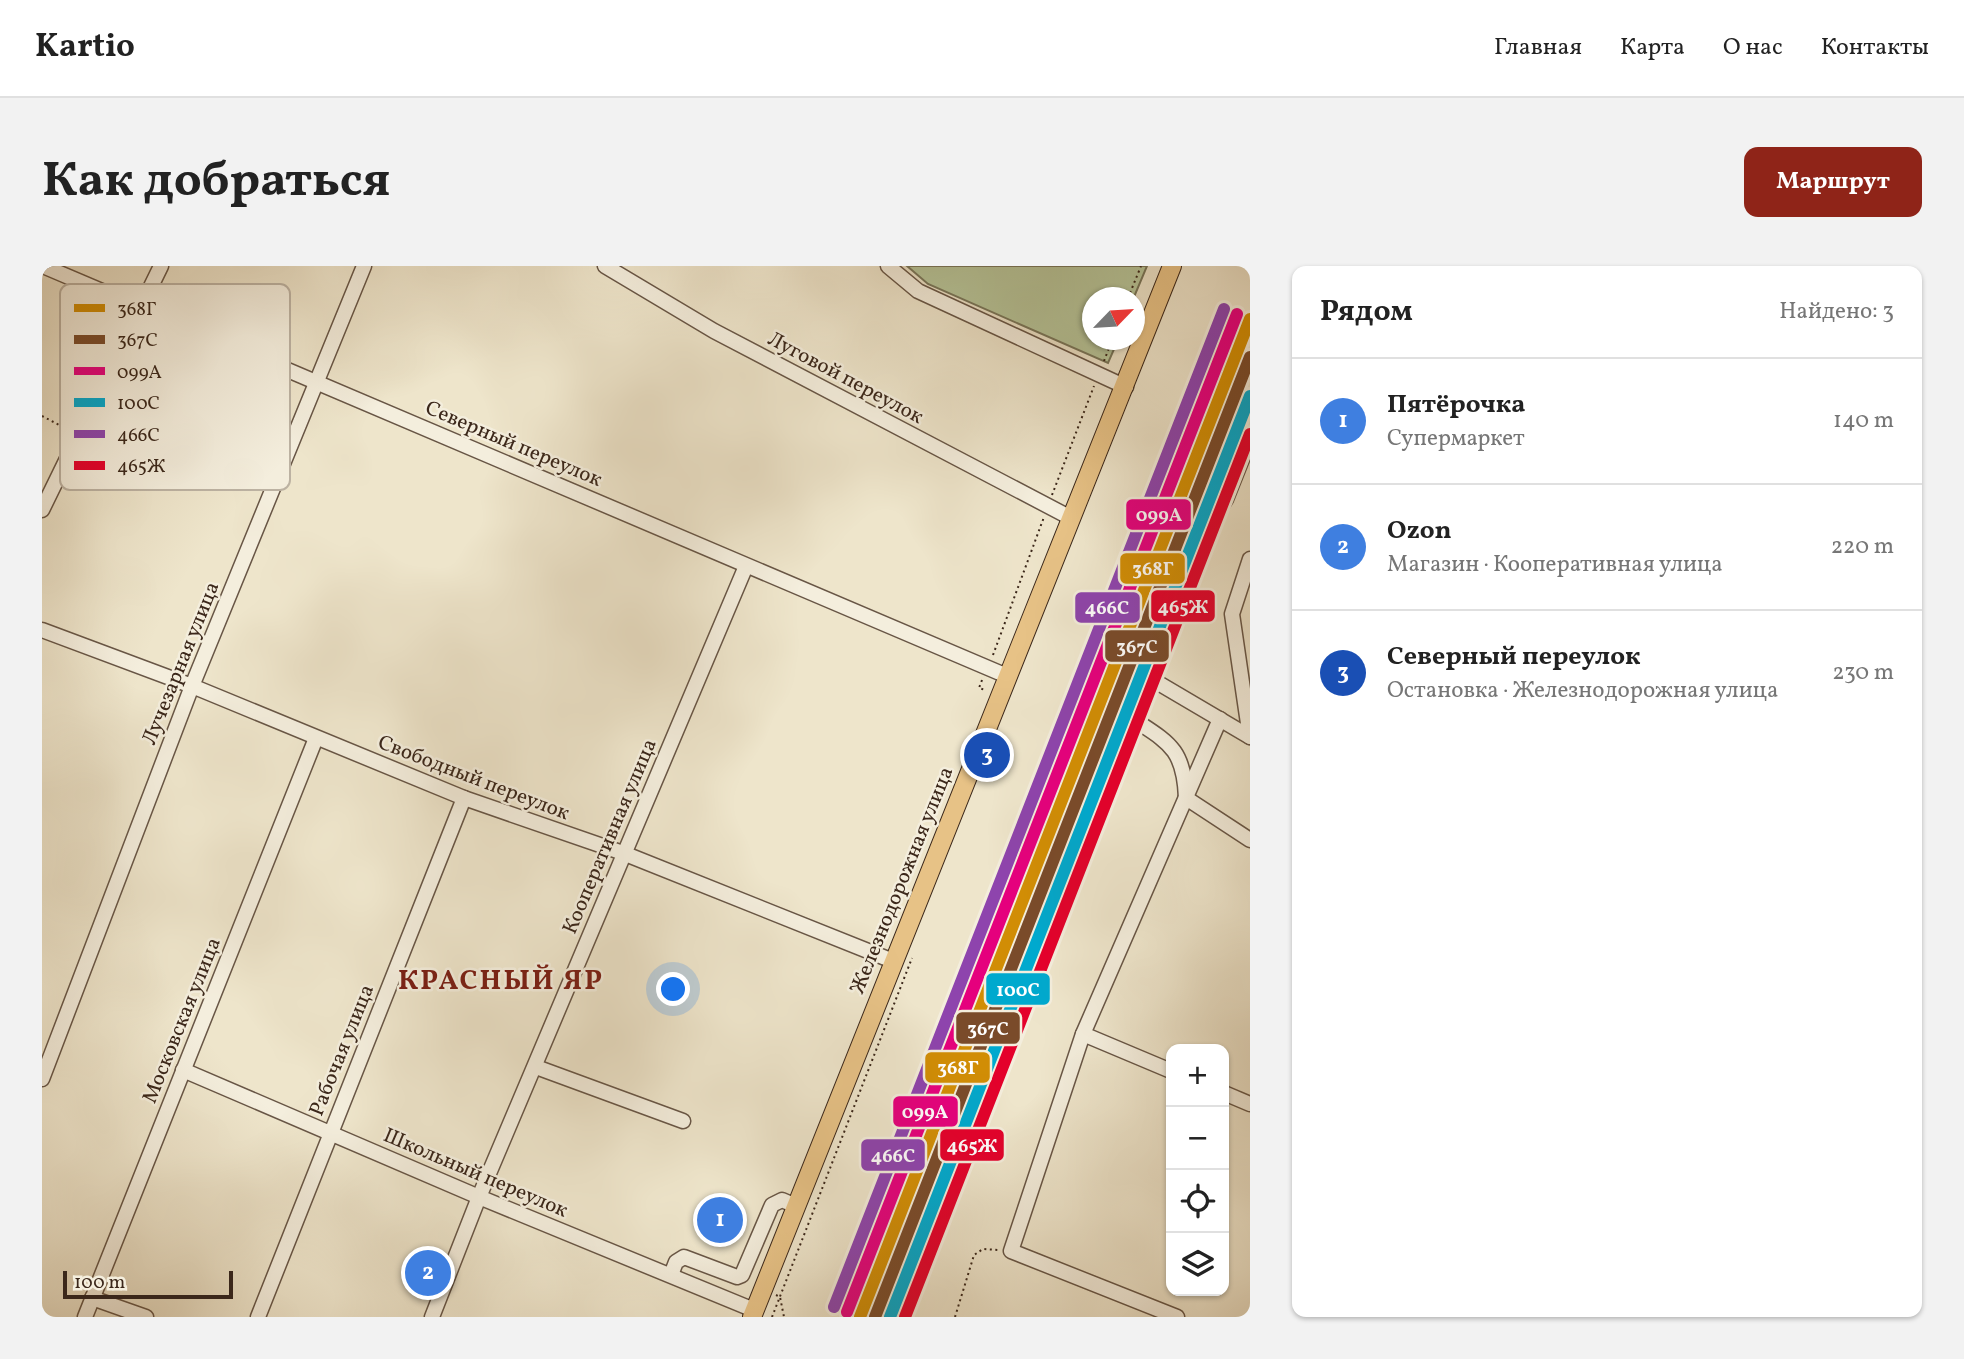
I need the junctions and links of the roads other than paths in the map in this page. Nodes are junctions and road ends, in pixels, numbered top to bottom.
1 (43, 266) edge
2 (161, 266) edge
3 (364, 266) edge
4 (605, 266) edge
5 (888, 266) edge
6 (1172, 266) edge
7 (88, 284) edge
8 (153, 284) edge
9 (290, 370) edge
10 (318, 382) junction
11 (1125, 387) junction
12 (1250, 439) edge
13 (290, 450) edge
14 (60, 472) edge
15 (273, 490) edge
16 (42, 510) edge
17 (1071, 518) junction
18 (1250, 559) edge
19 (746, 566) junction
20 (42, 630) edge
21 (1143, 674) junction
22 (1007, 676) junction
23 (192, 686) junction
24 (1127, 715) junction
25 (1220, 719) junction
26 (1250, 737) edge
27 (316, 738) junction
28 (1186, 798) junction
29 (464, 799) junction
30 (1250, 840) edge
31 (623, 853) junction
32 (893, 961) junction
33 (1083, 1034) junction
34 (536, 1067) junction
35 (1166, 1069) edge
36 (183, 1070) junction
37 (42, 1079) edge
38 (1229, 1095) edge
39 (1250, 1104) edge
40 (683, 1121) dead end
41 (331, 1133) junction
42 (479, 1197) junction
43 (796, 1206) junction
44 (671, 1275) junction
45 (92, 1298) junction
46 (753, 1313) edge
47 (85, 1317) edge
48 (146, 1317) edge
49 (258, 1317) edge
50 (432, 1317) edge
51 (886, 1317) edge
52 (1177, 1317) edge

1 - 7 street, Северный переулок
2 - 8 street
3 - 10 street, Лучезарная улица
4 - 17 street, Луговой переулок
5 - 11 street
6 - 11 main road, Железнодорожная улица
9 - 10 street, Северный переулок
10 - 13 street, Лучезарная улица
10 - 19 street, Северный переулок
11 - 17 main road, Железнодорожная улица
12 - 21 street
14 - 16 street
15 - 23 street, Лучезарная улица
17 - 22 main road, Железнодорожная улица
18 - 26 street
19 - 22 street, Северный переулок
19 - 31 street, Кооперативная улица
20 - 23 street, Свободный переулок
21 - 24 street
21 - 25 street
22 - 32 main road, Железнодорожная улица
23 - 27 street, Свободный переулок
23 - 37 street, Лучезарная улица
24 - 28 street
24 - 51 street
25 - 26 street
25 - 28 street
27 - 29 street, Свободный переулок
27 - 36 street, Московская улица
28 - 30 street
28 - 33 street
29 - 31 street, Свободный переулок
29 - 41 street, Рабочая улица
31 - 32 street, Свободный переулок
31 - 34 street, Кооперативная улица
32 - 43 main road, Железнодорожная улица
33 - 35 street
33 - 52 street
34 - 40 street
34 - 42 street, Кооперативная улица
36 - 41 street, Школьный переулок
36 - 45 street, Московская улица
38 - 39 street
41 - 42 street, Школьный переулок
41 - 49 street, Рабочая улица
42 - 44 street, Школьный переулок
42 - 50 street, Кооперативная улица
43 - 44 street
43 - 46 main road, Железнодорожная улица
44 - 46 street, Школьный переулок
45 - 47 street, Московская улица
45 - 48 street

